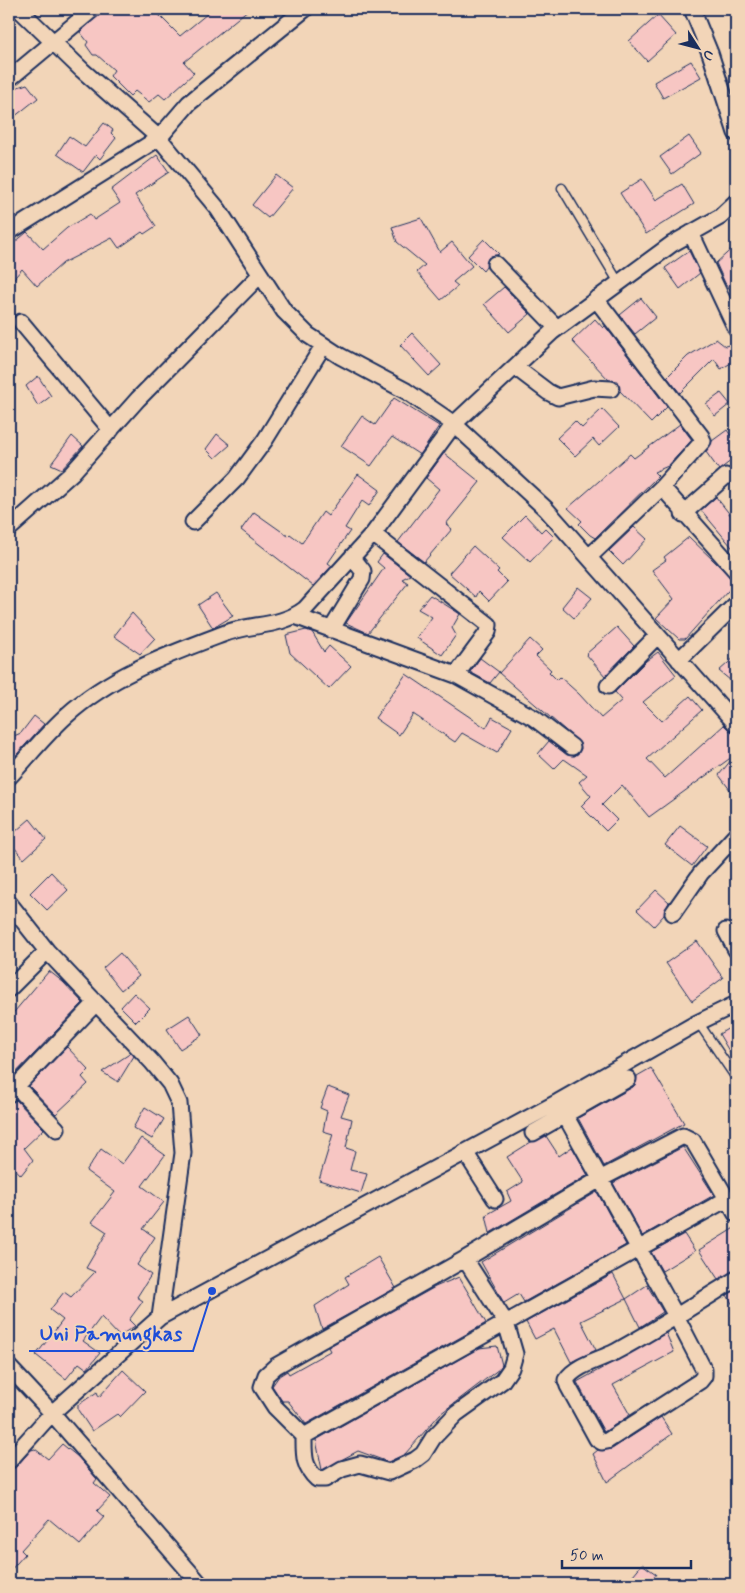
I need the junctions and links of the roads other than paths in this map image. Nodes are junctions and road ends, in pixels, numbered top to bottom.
1 (18, 9) edge
2 (93, 9) edge
3 (305, 9) edge
4 (692, 9) edge
5 (55, 42) junction
6 (9, 79) edge
7 (736, 133) edge
8 (159, 138) junction
9 (562, 188) dead end
10 (736, 202) edge
11 (9, 232) edge
12 (691, 233) junction
13 (495, 264) dead end
14 (260, 274) junction
15 (619, 283) junction
16 (596, 299) junction
17 (21, 322) dead end
18 (557, 328) junction
19 (736, 330) edge
20 (323, 346) junction
21 (516, 367) junction
22 (611, 389) dead end
23 (454, 424) junction
24 (111, 430) junction
25 (726, 476) dead end
26 (662, 487) junction
27 (683, 514) junction
28 (192, 522) dead end
29 (9, 529) edge
30 (373, 534) junction
31 (352, 557) junction
32 (589, 557) junction
33 (736, 571) edge
34 (736, 604) edge
35 (295, 616) junction
36 (331, 630) junction
37 (657, 636) junction
38 (679, 660) junction
39 (456, 675) junction
40 (608, 686) dead end
41 (735, 719) edge
42 (572, 747) dead end
43 (9, 777) edge
44 (736, 835) edge
45 (9, 903) edge
46 (673, 913) dead end
47 (726, 931) dead end
48 (736, 950) edge
49 (47, 951) junction
50 (9, 990) edge
51 (95, 1004) junction
52 (736, 1004) edge
53 (698, 1022) junction
54 (736, 1078) edge
55 (628, 1079) dead end
56 (13, 1090) edge
57 (565, 1115) junction
58 (57, 1129) dead end
59 (533, 1133) dead end
60 (465, 1152) junction
61 (600, 1179) junction
62 (495, 1199) dead end
63 (727, 1199) junction
64 (736, 1214) edge
65 (638, 1247) junction
66 (465, 1259) junction
67 (736, 1279) edge
68 (676, 1316) junction
69 (160, 1317) junction
70 (506, 1323) junction
71 (9, 1367) edge
72 (52, 1413) junction
73 (304, 1436) junction
74 (9, 1461) edge
75 (200, 1584) edge

1 - 5 street
2 - 5 street
3 - 8 street
4 - 7 street
5 - 6 street
5 - 8 street
8 - 11 street
8 - 14 street
9 - 15 lane
10 - 12 street
12 - 15 street
12 - 19 street
13 - 18 street
14 - 20 street
14 - 24 street
15 - 16 street
16 - 18 street
16 - 26 street
17 - 24 street
18 - 21 street
20 - 23 street
20 - 28 street
21 - 22 street
21 - 23 street
23 - 30 street
23 - 32 street
24 - 29 street
25 - 27 street
26 - 27 street
26 - 32 street
27 - 33 street
30 - 31 street
30 - 39 street
31 - 35 street
31 - 36 street
32 - 37 street
34 - 38 street
35 - 36 street
35 - 43 street
36 - 39 street
37 - 38 street
37 - 40 street
38 - 41 street
39 - 42 street
44 - 46 street
45 - 49 street
47 - 48 street
49 - 50 street
49 - 51 street
51 - 56 street
51 - 69 street
52 - 53 street
53 - 54 lane
53 - 60 street
55 - 57 street
56 - 58 street
57 - 59 street
57 - 61 street
60 - 62 street
60 - 69 street
61 - 63 street
61 - 65 street
61 - 66 street
63 - 64 street
63 - 65 street
65 - 68 street
65 - 70 street
66 - 70 street
66 - 73 street
67 - 68 street
68 - 68 street
69 - 72 street
70 - 73 street
70 - 73 street
71 - 72 street
72 - 74 street
72 - 75 street

